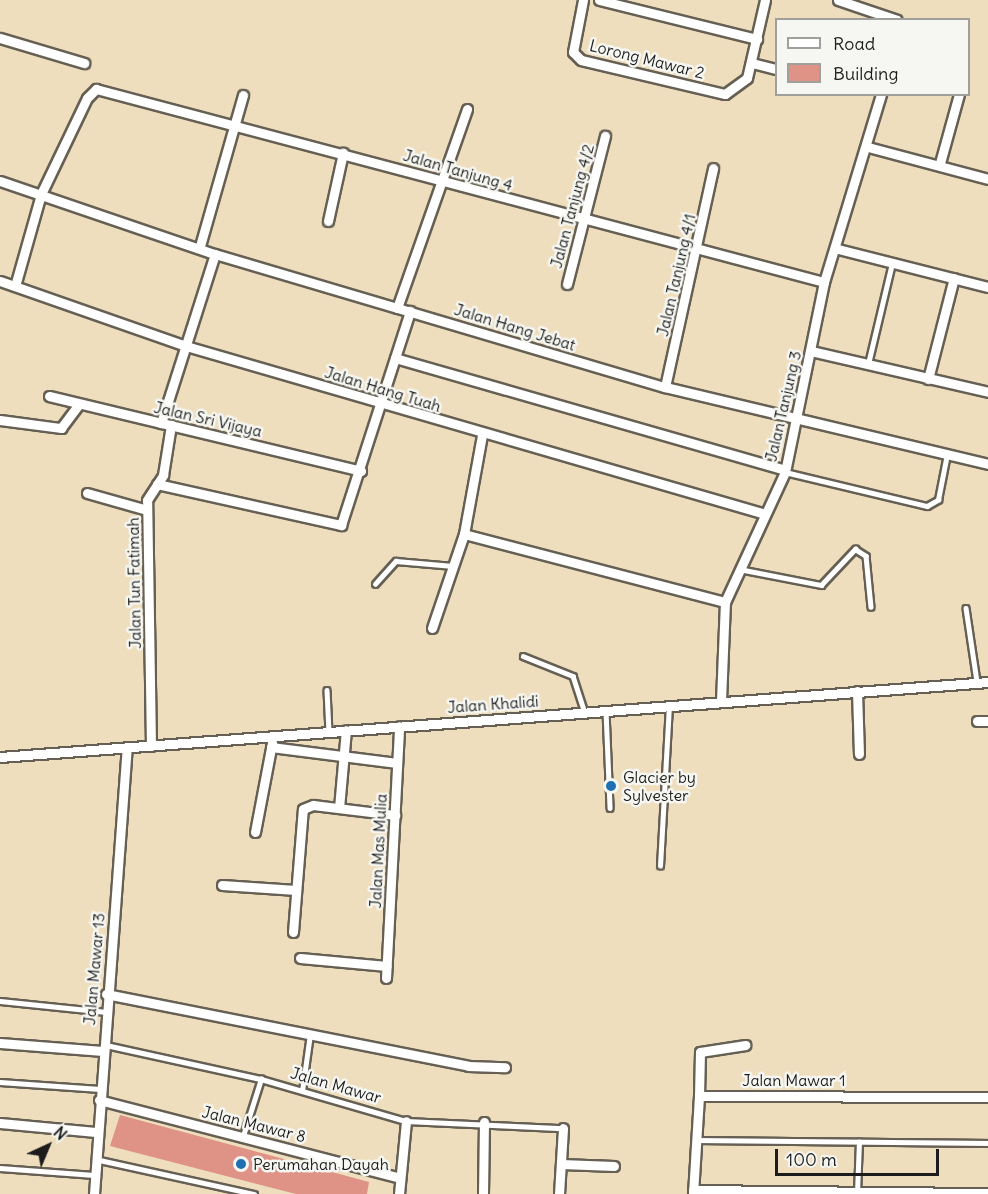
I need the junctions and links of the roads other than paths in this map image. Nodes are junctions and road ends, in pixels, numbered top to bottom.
1 (583, 0) edge
2 (599, 0) edge
3 (765, 0) edge
4 (838, 0) edge
5 (894, 18) edge
6 (0, 38) edge
7 (757, 39) junction
8 (84, 63) dead end
9 (752, 63) junction
10 (775, 69) edge
11 (243, 94) dead end
12 (881, 96) edge
13 (958, 96) edge
14 (467, 109) dead end
15 (232, 123) junction
16 (605, 136) dead end
17 (868, 147) junction
18 (343, 153) junction
19 (940, 163) junction
20 (713, 168) dead end
21 (988, 179) edge
22 (0, 182) edge
23 (444, 182) junction
24 (41, 195) junction
25 (584, 220) junction
26 (328, 221) dead end
27 (200, 246) junction
28 (838, 249) junction
29 (699, 253) junction
30 (215, 254) junction
31 (892, 263) junction
32 (954, 278) junction
33 (0, 281) edge
34 (824, 282) junction
35 (567, 284) dead end
36 (15, 286) junction
37 (988, 287) edge
38 (398, 308) junction
39 (410, 311) junction
40 (186, 346) junction
41 (811, 351) junction
42 (395, 358) junction
43 (868, 364) junction
44 (928, 379) junction
45 (665, 387) junction
46 (988, 392) edge
47 (49, 396) dead end
48 (79, 404) junction
49 (381, 404) junction
50 (0, 420) edge
51 (797, 420) junction
52 (166, 424) junction
53 (482, 435) junction
54 (947, 454) junction
55 (988, 464) edge
56 (784, 470) junction
57 (361, 471) junction
58 (157, 484) junction
59 (87, 493) dead end
60 (147, 510) junction
61 (762, 513) junction
62 (464, 534) junction
63 (453, 566) junction
64 (736, 568) junction
65 (375, 585) dead end
66 (725, 602) junction
67 (871, 607) dead end
68 (966, 608) dead end
69 (432, 628) dead end
70 (523, 656) dead end
71 (977, 682) junction
72 (988, 682) edge
73 (327, 690) dead end
74 (857, 691) junction
75 (721, 701) junction
76 (669, 705) junction
77 (606, 711) junction
78 (585, 712) junction
79 (977, 721) dead end
80 (988, 721) edge
81 (399, 726) junction
82 (346, 730) junction
83 (302, 732) junction
84 (330, 732) junction
85 (273, 735) junction
86 (151, 746) junction
87 (127, 747) junction
88 (271, 747) junction
89 (300, 750) junction
90 (859, 753) dead end
91 (346, 755) junction
92 (0, 757) edge
93 (397, 763) junction
94 (339, 808) junction
95 (610, 808) dead end
96 (395, 815) junction
97 (255, 832) dead end
98 (660, 866) dead end
99 (222, 885) dead end
100 (296, 890) junction
101 (293, 932) dead end
102 (300, 958) dead end
103 (387, 966) junction
104 (386, 978) dead end
105 (106, 994) junction
106 (0, 1001) edge
107 (106, 1012) junction
108 (310, 1032) junction
109 (0, 1043) edge
110 (745, 1045) dead end
111 (103, 1048) junction
112 (505, 1067) dead end
113 (261, 1079) junction
114 (0, 1082) edge
115 (100, 1089) junction
116 (303, 1091) junction
117 (699, 1096) junction
118 (988, 1097) edge
119 (99, 1100) junction
120 (406, 1121) junction
121 (484, 1122) junction
122 (0, 1123) edge
123 (563, 1128) joint
124 (96, 1132) junction
125 (243, 1136) junction
126 (696, 1140) junction
127 (859, 1142) junction
128 (988, 1143) edge
129 (94, 1159) junction
130 (561, 1164) junction
131 (614, 1166) dead end
132 (0, 1168) edge
133 (94, 1175) junction
134 (400, 1178) junction
135 (693, 1192) edge
136 (784, 1192) edge
137 (857, 1193) edge
138 (988, 1193) edge
139 (94, 1194) edge
140 (254, 1194) edge
141 (399, 1194) edge
142 (483, 1194) edge
143 (559, 1194) edge
144 (863, 1194) edge

1 - 9 street, Lorong Mawar 2
2 - 7 street
3 - 7 street, Lorong Mawar 2
4 - 5 street
6 - 8 street
7 - 9 street, Lorong Mawar 2
9 - 10 street
11 - 15 street
12 - 17 street, Jalan Tanjung 3
13 - 19 street
14 - 23 street
15 - 18 street, Jalan Tanjung 4
15 - 24 street, Jalan Tanjung 4
15 - 27 street
16 - 25 street, Jalan Tanjung 4/2
17 - 19 street
17 - 28 street, Jalan Tanjung 3
18 - 23 street, Jalan Tanjung 4
18 - 26 street
19 - 21 street
20 - 29 street, Jalan Tanjung 4/1
22 - 24 street, Jalan Hang Jebat
23 - 25 street, Jalan Tanjung 4
23 - 38 street
24 - 27 street, Jalan Hang Jebat
24 - 36 street
25 - 29 street, Jalan Tanjung 4
25 - 35 street, Jalan Tanjung 4/2
27 - 30 street, Jalan Hang Jebat
28 - 31 street
28 - 34 street, Jalan Tanjung 3
29 - 34 street, Jalan Tanjung 4
29 - 45 street, Jalan Tanjung 4/1
30 - 38 street, Jalan Hang Jebat
30 - 40 street, Jalan Tun Fatimah
31 - 32 street
31 - 43 lane
32 - 37 street
32 - 44 street
33 - 36 street, Jalan Hang Tuah
34 - 41 street, Jalan Tanjung 3
36 - 40 street, Jalan Hang Tuah
38 - 39 street, Jalan Hang Jebat
39 - 42 street
39 - 45 street, Jalan Hang Jebat
40 - 49 street, Jalan Hang Tuah
40 - 52 street, Jalan Tun Fatimah
41 - 43 street
41 - 51 street, Jalan Tanjung 3
42 - 49 street
42 - 56 street
43 - 44 street
44 - 46 street
45 - 51 street, Jalan Hang Jebat
47 - 48 street, Jalan Sri Vijaya
48 - 50 street
48 - 52 street, Jalan Sri Vijaya
49 - 53 street, Jalan Hang Tuah
49 - 57 street
51 - 54 street, Jalan Hang Jebat
51 - 56 street, Jalan Tanjung 3
52 - 57 street, Jalan Sri Vijaya
52 - 58 street, Jalan Tun Fatimah
53 - 61 street, Jalan Hang Tuah
53 - 62 street
54 - 55 street, Jalan Hang Jebat
54 - 56 lane
56 - 61 street, Jalan Tanjung 3
57 - 58 street
58 - 60 street, Jalan Tun Fatimah
59 - 60 street
60 - 86 street, Jalan Tun Fatimah
61 - 64 street, Jalan Tanjung 3
62 - 63 street
62 - 66 street
63 - 65 lane
63 - 69 street
64 - 66 street, Jalan Tanjung 3
64 - 67 lane
66 - 75 street, Jalan Tanjung 3
68 - 71 lane
70 - 78 lane
71 - 72 street, Jalan Khalidi
71 - 74 street, Jalan Khalidi
73 - 84 lane
74 - 75 street, Jalan Khalidi
74 - 90 street
75 - 76 street, Jalan Khalidi
76 - 77 street, Jalan Khalidi
76 - 98 lane
77 - 78 street, Jalan Khalidi
77 - 95 lane
78 - 81 street, Jalan Khalidi
79 - 80 street
81 - 82 street, Jalan Khalidi
81 - 93 street, Jalan Mas Mulia
82 - 84 street, Jalan Khalidi
82 - 91 street
83 - 84 street, Jalan Khalidi
83 - 85 street, Jalan Khalidi
83 - 89 street
85 - 86 street, Jalan Khalidi
85 - 88 street
86 - 87 street, Jalan Khalidi
87 - 92 street, Jalan Khalidi
87 - 105 street, Jalan Mawar 13
88 - 89 street
88 - 97 street
89 - 91 street
91 - 93 street
91 - 94 street
93 - 96 street, Jalan Mas Mulia
94 - 96 street
94 - 100 street
96 - 103 street, Jalan Mas Mulia
99 - 100 street
100 - 101 street
102 - 103 street
103 - 104 street, Jalan Mas Mulia
105 - 107 street, Jalan Mawar 13
105 - 108 street
106 - 107 lane
107 - 111 street, Jalan Mawar 13
108 - 112 street
108 - 116 lane
109 - 111 street
110 - 117 street
111 - 113 lane, Jalan Mawar
111 - 115 street, Jalan Mawar 13
113 - 116 lane, Jalan Mawar
113 - 125 lane
114 - 115 lane
115 - 119 street, Jalan Mawar 13
116 - 120 lane, Jalan Mawar
117 - 118 street, Jalan Mawar 1
117 - 126 street
119 - 124 street, Jalan Mawar 13
119 - 125 street, Jalan Mawar 8
120 - 121 lane, Jalan Mawar
120 - 134 street
121 - 123 lane, Jalan Mawar
121 - 142 street
122 - 124 street
123 - 130 street
124 - 129 street, Jalan Mawar 13
125 - 134 street, Jalan Mawar 8
126 - 127 lane
126 - 135 street
127 - 128 lane
127 - 137 lane
129 - 133 street, Jalan Mawar 13
129 - 140 lane
130 - 131 street
130 - 143 street
132 - 133 lane
133 - 139 street, Jalan Mawar 13
134 - 141 street
135 - 136 street
136 - 137 street
137 - 144 street
138 - 144 street

